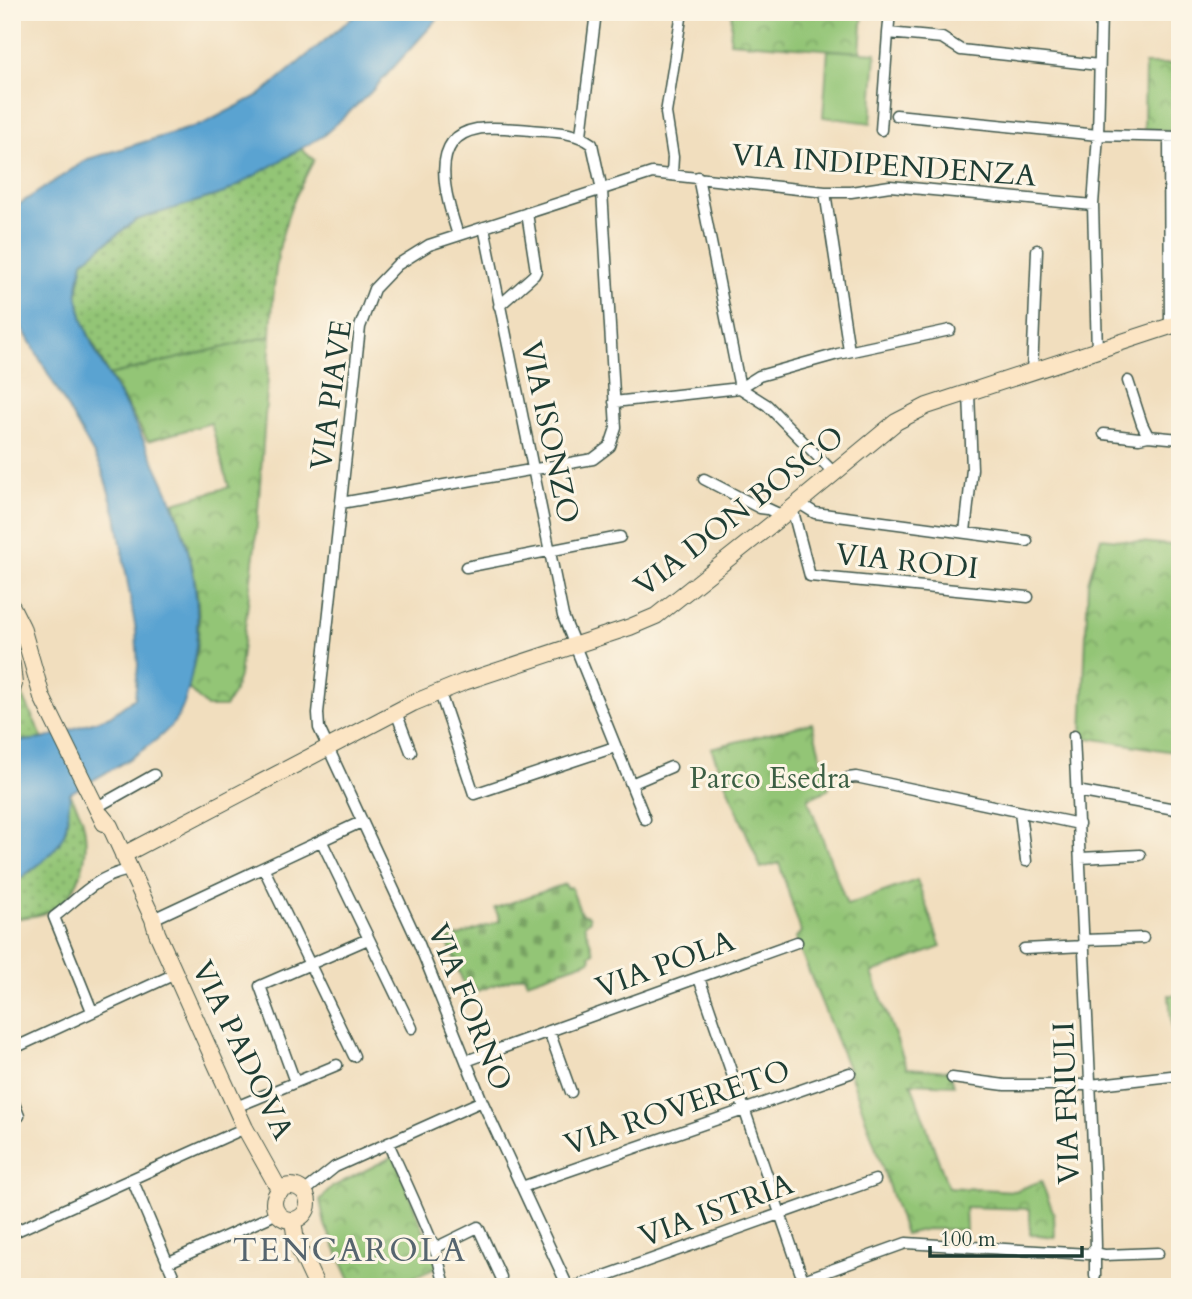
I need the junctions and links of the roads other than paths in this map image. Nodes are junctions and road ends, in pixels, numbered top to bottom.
1 (596, 12) edge
2 (682, 12) edge
3 (890, 12) edge
4 (1101, 12) edge
5 (888, 33) junction
6 (1099, 65) junction
7 (896, 115) dead end
8 (881, 130) dead end
9 (581, 135) junction
10 (1098, 135) junction
11 (1174, 137) edge
12 (672, 174) junction
13 (698, 177) junction
14 (602, 190) junction
15 (825, 192) junction
16 (1093, 205) junction
17 (527, 213) junction
18 (484, 227) junction
19 (457, 235) junction
20 (1037, 250) dead end
21 (499, 306) junction
22 (1174, 327) edge
23 (950, 330) dead end
24 (849, 351) junction
25 (1097, 352) junction
26 (1032, 373) junction
27 (1128, 382) dead end
28 (740, 388) junction
29 (969, 393) junction
30 (614, 402) junction
31 (1104, 434) dead end
32 (1148, 436) junction
33 (1178, 437) edge
34 (532, 471) junction
35 (834, 473) junction
36 (705, 479) dead end
37 (341, 503) junction
38 (760, 508) junction
39 (791, 509) junction
40 (766, 529) junction
41 (965, 532) junction
42 (620, 537) dead end
43 (1027, 541) dead end
44 (550, 552) junction
45 (466, 567) dead end
46 (1028, 597) dead end
47 (12, 607) edge
48 (573, 646) junction
49 (12, 665) edge
50 (13, 687) edge
51 (440, 693) junction
52 (396, 712) junction
53 (1074, 736) dead end
54 (327, 747) junction
55 (615, 747) junction
56 (411, 752) dead end
57 (671, 767) dead end
58 (154, 775) dead end
59 (848, 778) dead end
60 (631, 784) junction
61 (1077, 791) junction
62 (97, 807) junction
63 (1180, 810) edge
64 (1020, 813) junction
65 (645, 818) dead end
66 (361, 822) junction
67 (1079, 824) junction
68 (322, 842) junction
69 (1140, 855) dead end
70 (1080, 858) junction
71 (1026, 861) dead end
72 (124, 863) junction
73 (264, 869) junction
74 (155, 926) junction
75 (1143, 938) dead end
76 (368, 939) junction
77 (797, 942) dead end
78 (1084, 943) junction
79 (1024, 949) dead end
80 (308, 963) junction
81 (174, 974) junction
82 (699, 978) junction
83 (92, 1011) junction
84 (412, 1028) dead end
85 (549, 1031) junction
86 (12, 1049) edge
87 (354, 1056) dead end
88 (466, 1060) junction
89 (337, 1065) dead end
90 (850, 1073) dead end
91 (1180, 1075) edge
92 (952, 1078) dead end
93 (295, 1082) junction
94 (1090, 1085) junction
95 (571, 1092) dead end
96 (12, 1098) edge
97 (482, 1101) junction
98 (236, 1107) junction
99 (743, 1110) junction
100 (12, 1119) edge
101 (246, 1128) junction
102 (388, 1143) junction
103 (132, 1179) junction
104 (875, 1180) dead end
105 (522, 1187) junction
106 (280, 1191) junction
107 (304, 1192) junction
108 (273, 1214) junction
109 (780, 1214) junction
110 (293, 1220) junction
111 (12, 1233) edge
112 (435, 1248) junction
113 (1090, 1253) junction
114 (1158, 1253) dead end
115 (167, 1263) junction
116 (1096, 1276) dead end
117 (501, 1278) dead end
118 (803, 1280) junction
119 (178, 1287) edge
120 (317, 1287) edge
121 (446, 1287) edge
122 (568, 1287) edge
123 (574, 1287) edge
124 (783, 1287) edge

1 - 9 street
2 - 12 street
3 - 5 street
4 - 6 street
5 - 6 street
5 - 8 street
6 - 10 street
7 - 10 street
9 - 14 street
9 - 19 street
10 - 11 street
10 - 16 street
11 - 22 street
12 - 13 street, VIA INDIPENDENZA
12 - 14 street, VIA PIAVE
13 - 15 street, VIA INDIPENDENZA
13 - 28 street
14 - 17 street, VIA PIAVE
14 - 30 street
15 - 16 street, VIA INDIPENDENZA
15 - 24 street
16 - 25 street
17 - 18 street, VIA PIAVE
17 - 21 street
18 - 19 street, VIA PIAVE
18 - 21 street, VIA ISONZO
19 - 37 street, VIA PIAVE
20 - 26 street
21 - 34 street, VIA ISONZO
22 - 25 street, VIA DON BOSCO
23 - 24 street
24 - 28 street
25 - 26 street, VIA DON BOSCO
26 - 29 street, VIA DON BOSCO
27 - 32 street
28 - 30 street
28 - 35 street
29 - 35 street, VIA DON BOSCO
29 - 41 street
30 - 34 street
31 - 32 street
32 - 33 street
34 - 37 street
34 - 44 street, VIA ISONZO
35 - 39 street, VIA DON BOSCO
36 - 38 street
37 - 54 street, VIA PIAVE
38 - 39 street
38 - 40 street
39 - 40 street, VIA DON BOSCO
39 - 41 street
39 - 46 street, VIA RODI
40 - 48 street, VIA DON BOSCO
41 - 43 street
42 - 44 street
44 - 45 street
44 - 48 street, VIA ISONZO
47 - 62 street, VIA PADOVA
48 - 51 street, VIA DON BOSCO
48 - 55 street, VIA ISONZO
49 - 50 street
51 - 52 street, VIA DON BOSCO
51 - 55 street
52 - 54 street, VIA DON BOSCO
52 - 56 street
53 - 61 street, VIA FRIULI
54 - 66 street, VIA FORNO
54 - 72 street, VIA DON BOSCO
55 - 60 street, VIA ISONZO
57 - 60 street
58 - 62 street
59 - 64 street
60 - 65 street, VIA ISONZO
61 - 63 street
61 - 67 street, VIA FRIULI
62 - 72 street, VIA PADOVA
64 - 67 street
64 - 71 street
66 - 68 street
66 - 88 street, VIA FORNO
67 - 70 street, VIA FRIULI
68 - 73 street
68 - 76 street
69 - 70 street
70 - 78 street, VIA FRIULI
72 - 74 street, VIA PADOVA
72 - 83 street
73 - 74 street
73 - 80 street
74 - 81 street, VIA PADOVA
75 - 78 street
76 - 80 street
76 - 84 street
77 - 82 street, VIA POLA
78 - 79 street
78 - 94 street, VIA FRIULI
80 - 87 street
80 - 93 street
81 - 83 street
81 - 98 street, VIA PADOVA
82 - 85 street, VIA POLA
82 - 99 street
83 - 86 street
85 - 88 street, VIA POLA
85 - 95 street
88 - 97 street, VIA FORNO
89 - 93 street
90 - 99 street, VIA ROVERETO
91 - 94 street
92 - 94 street
93 - 98 street
94 - 113 street, VIA FRIULI
96 - 100 street
97 - 102 street
97 - 105 street, VIA FORNO
98 - 101 street, VIA PADOVA
99 - 105 street, VIA ROVERETO
99 - 109 street
101 - 103 street
101 - 106 street, VIA PADOVA
102 - 107 street
102 - 112 street
103 - 111 street
103 - 115 street
104 - 109 street, VIA ISTRIA
105 - 122 street, VIA FORNO
106 - 107 street
106 - 108 street
107 - 110 street
108 - 110 street
108 - 115 street
109 - 118 street
109 - 123 street, VIA ISTRIA
110 - 120 street
112 - 117 street
112 - 121 street
113 - 114 street
113 - 116 street, VIA FRIULI
113 - 118 street
115 - 119 street
118 - 124 street

